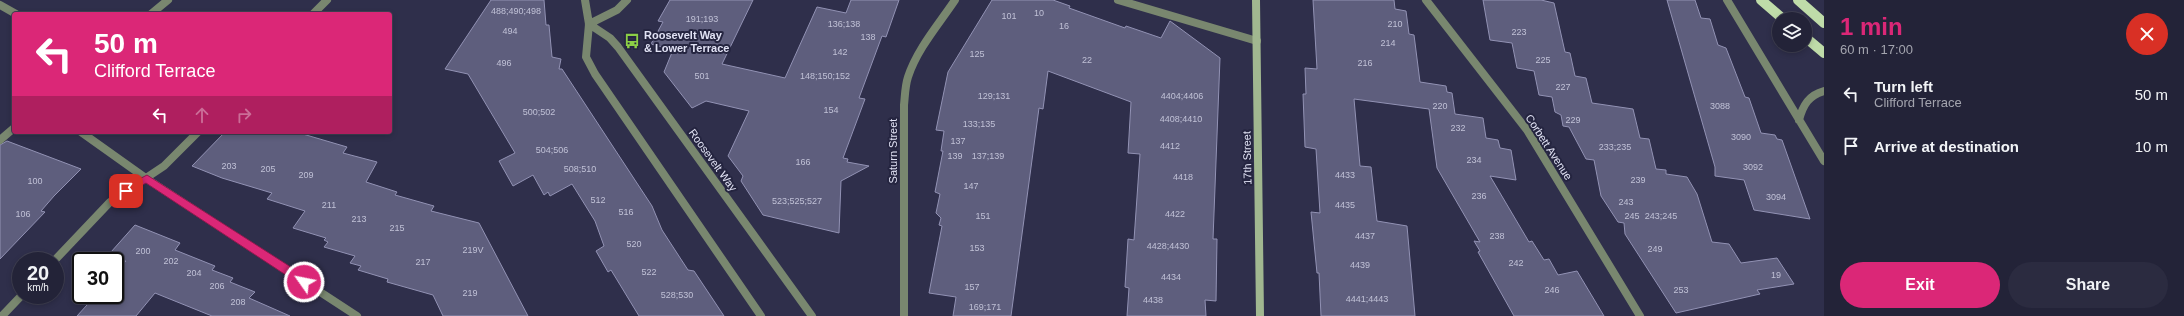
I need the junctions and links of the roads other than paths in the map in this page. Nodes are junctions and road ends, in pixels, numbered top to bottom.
1 (168, 0) edge
2 (327, 0) edge
3 (585, 0) edge
4 (627, 0) edge
5 (955, 0) edge
6 (1118, 0) edge
7 (1256, 0) edge
8 (1426, 0) edge
9 (1727, 0) edge
10 (1761, 0) edge
11 (1798, 0) edge
12 (0, 5) edge
13 (12, 12) edge
14 (153, 12) edge
15 (315, 12) edge
16 (1775, 12) edge
17 (1824, 23) edge
18 (589, 24) junction
19 (1257, 40) junction
20 (1812, 43) edge
21 (1824, 53) edge
22 (1824, 90) edge
23 (1799, 120) junction
24 (12, 130) edge
25 (84, 134) edge
26 (196, 134) edge
27 (0, 140) edge
28 (1824, 161) edge
29 (147, 178) junction
30 (63, 252) edge
31 (13, 304) edge
32 (2, 316) edge
33 (357, 316) edge
34 (761, 316) edge
35 (812, 316) edge
36 (904, 316) edge
37 (1260, 316) edge
38 (1640, 316) edge

1 - 14 street
2 - 15 street
3 - 18 street
4 - 18 street
5 - 36 street, Saturn Street
6 - 19 street
7 - 19 main road, 17th Street
8 - 38 street, Corbett Avenue
9 - 23 street
10 - 16 main road
11 - 17 main road
12 - 13 street
18 - 34 street
18 - 35 street, Roosevelt Way
19 - 37 main road, 17th Street
20 - 21 main road
22 - 23 street
23 - 28 street
24 - 27 street
25 - 29 street
26 - 29 street
29 - 30 street
29 - 33 street
31 - 32 street

